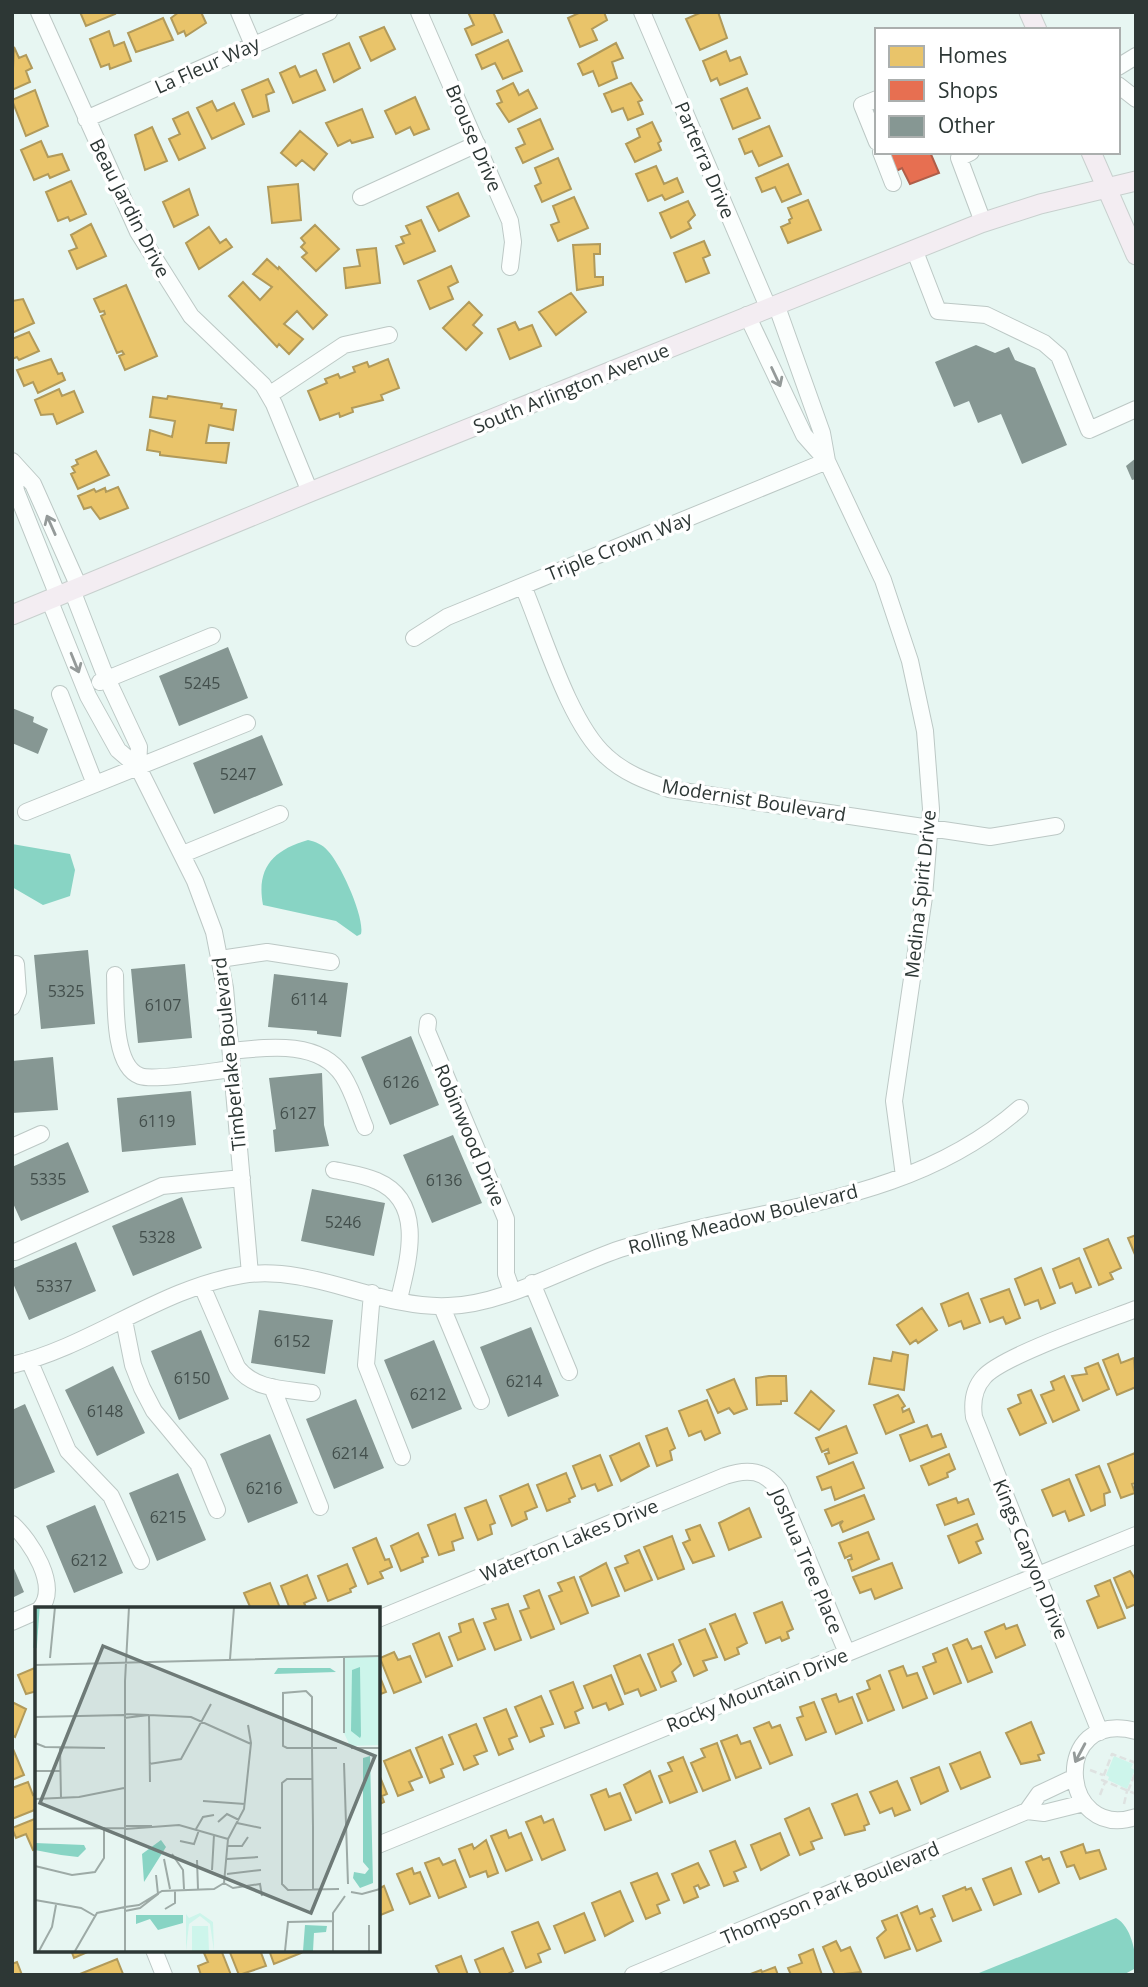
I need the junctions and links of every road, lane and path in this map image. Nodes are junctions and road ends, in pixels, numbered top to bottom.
1 (39, 12) edge
2 (239, 12) edge
3 (329, 12) edge
4 (419, 12) edge
5 (642, 12) edge
6 (253, 45) junction
7 (1136, 56) edge
8 (1120, 66) edge
9 (1120, 87) edge
10 (1136, 99) edge
11 (875, 100) edge
12 (86, 119) junction
13 (875, 137) edge
14 (477, 144) junction
15 (882, 154) edge
16 (962, 154) edge
17 (1092, 154) edge
18 (1136, 181) edge
19 (893, 183) dead end
20 (1106, 188) junction
21 (360, 198) dead end
22 (983, 222) junction
23 (914, 249) junction
24 (1136, 255) edge
25 (510, 267) dead end
26 (772, 305) junction
27 (747, 315) junction
28 (389, 335) dead end
29 (269, 395) junction
30 (1136, 409) edge
31 (12, 461) edge
32 (827, 461) junction
33 (310, 492) junction
34 (523, 586) junction
35 (64, 593) junction
36 (12, 615) edge
37 (212, 636) dead end
38 (414, 638) dead end
39 (107, 679) junction
40 (85, 688) junction
41 (60, 694) dead end
42 (247, 723) dead end
43 (138, 767) junction
44 (95, 784) junction
45 (26, 812) dead end
46 (280, 814) dead end
47 (1056, 827) dead end
48 (930, 828) junction
49 (183, 854) junction
50 (220, 959) junction
51 (331, 962) dead end
52 (16, 964) dead end
53 (114, 975) dead end
54 (12, 1007) edge
55 (428, 1022) dead end
56 (231, 1051) junction
57 (232, 1069) junction
58 (1020, 1108) dead end
59 (365, 1127) dead end
60 (41, 1135) dead end
61 (12, 1147) edge
62 (334, 1170) dead end
63 (904, 1176) junction
64 (242, 1178) junction
65 (15, 1252) dead end
66 (250, 1274) junction
67 (532, 1283) junction
68 (202, 1286) junction
69 (512, 1291) junction
70 (372, 1293) junction
71 (399, 1300) junction
72 (442, 1307) junction
73 (1136, 1309) edge
74 (124, 1320) junction
75 (29, 1360) junction
76 (12, 1365) edge
77 (569, 1372) dead end
78 (272, 1387) junction
79 (312, 1394) dead end
80 (481, 1401) dead end
81 (402, 1457) dead end
82 (763, 1474) joint
83 (320, 1507) dead end
84 (217, 1510) dead end
85 (12, 1524) edge
86 (1136, 1535) edge
87 (141, 1562) dead end
88 (1038, 1575) junction
89 (40, 1607) edge
90 (35, 1611) edge
91 (380, 1618) edge
92 (12, 1622) edge
93 (847, 1653) junction
94 (1136, 1731) edge
95 (1100, 1732) junction
96 (1135, 1762) edge
97 (1136, 1772) edge
98 (1073, 1778) junction
99 (1128, 1791) junction
100 (1136, 1794) edge
101 (1084, 1803) junction
102 (1027, 1811) junction
103 (1136, 1817) edge
104 (380, 1844) edge
105 (155, 1952) edge
106 (164, 1975) edge
107 (633, 1975) edge

1 - 12 street, Beau Jardin Drive
2 - 6 street
3 - 6 street, La Fleur Way
4 - 14 street, Brouse Drive
5 - 26 street, Parterra Drive
6 - 12 street, La Fleur Way
7 - 8 street
9 - 10 street
11 - 13 street
12 - 29 street, Beau Jardin Drive
14 - 21 street
14 - 25 street, Brouse Drive
15 - 19 street
16 - 22 street
17 - 20 main road
18 - 20 main road, South Arlington Avenue
20 - 22 main road, South Arlington Avenue
20 - 24 main road
22 - 23 main road, South Arlington Avenue
23 - 26 main road, South Arlington Avenue
23 - 30 street
26 - 27 main road, South Arlington Avenue
26 - 32 street, Medina Spirit Drive
27 -> 32 street, Medina Spirit Drive
27 - 33 main road, South Arlington Avenue
28 - 29 street
29 - 33 street, Beau Jardin Drive
31 - 35 street
32 - 34 street, Triple Crown Way
32 - 48 street, Medina Spirit Drive
33 - 35 main road, South Arlington Avenue
34 - 38 street, Triple Crown Way
34 - 48 street, Modernist Boulevard
35 - 36 main road, South Arlington Avenue
35 - 39 street
35 -> 40 street
37 - 39 street
39 - 40 street
39 - 43 street
40 - 43 street
41 - 44 street
42 - 43 street
43 - 44 street
43 - 49 street, Timberlake Boulevard
44 - 45 street
46 - 49 street
47 - 48 street, Modernist Boulevard
48 - 63 street, Medina Spirit Drive
49 - 50 street, Timberlake Boulevard
50 - 51 street
50 - 56 street, Timberlake Boulevard
52 - 54 street
53 - 57 street
55 - 69 street, Robinwood Drive
56 - 57 street, Timberlake Boulevard
56 - 59 street
57 - 64 street, Timberlake Boulevard
58 - 63 street, Rolling Meadow Boulevard
60 - 61 street
62 - 71 street
63 - 67 street, Rolling Meadow Boulevard
64 - 65 street
64 - 66 street, Timberlake Boulevard
66 - 68 street, Rolling Meadow Boulevard
66 - 70 street, Rolling Meadow Boulevard
67 - 69 street, Rolling Meadow Boulevard
67 - 77 street
68 - 74 street, Rolling Meadow Boulevard
68 - 78 street
69 - 72 street, Rolling Meadow Boulevard
70 - 71 street, Rolling Meadow Boulevard
70 - 81 street
71 - 72 street, Rolling Meadow Boulevard
72 - 80 street
73 - 88 street, Kings Canyon Drive
74 - 75 street, Rolling Meadow Boulevard
74 - 84 street
75 - 76 street, Rolling Meadow Boulevard
75 - 87 street
78 - 79 street
78 - 83 street
82 - 91 street, Waterton Lakes Drive
82 - 93 street, Joshua Tree Place
85 - 89 street
86 - 88 street, Rocky Mountain Drive
88 - 93 street, Rocky Mountain Drive
88 - 95 street, Kings Canyon Drive
90 - 92 street
93 - 104 street, Rocky Mountain Drive
94 - 95 street
95 -> 98 street
96 - 99 path
97 - 99 path
98 - 101 street
98 - 102 street, Thompson Park Boulevard
99 - 100 path
101 - 102 street, Thompson Park Boulevard
101 - 103 street
102 - 107 street, Thompson Park Boulevard
105 - 106 street

